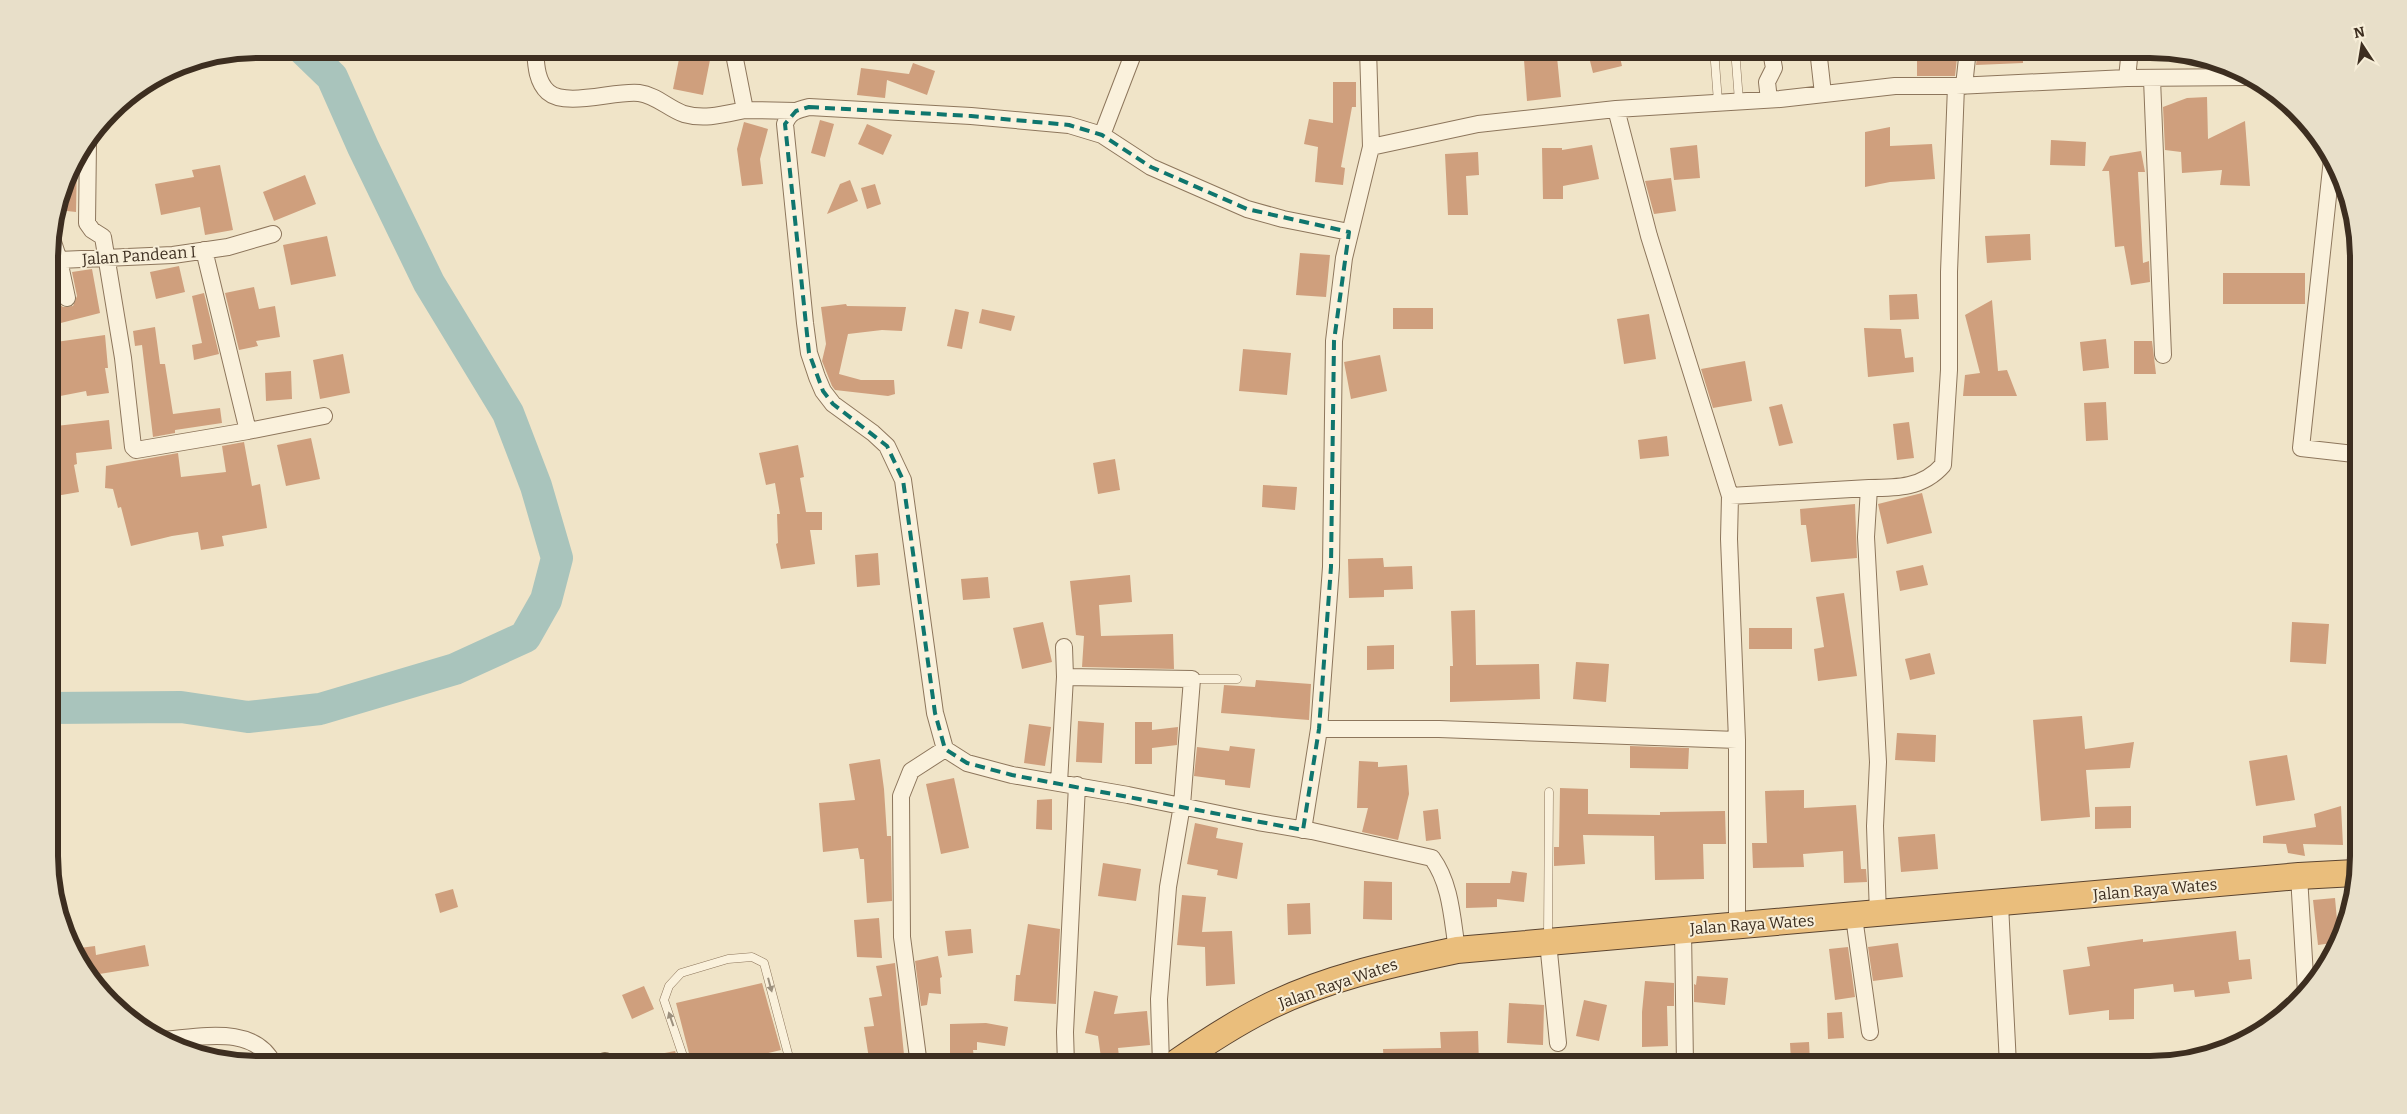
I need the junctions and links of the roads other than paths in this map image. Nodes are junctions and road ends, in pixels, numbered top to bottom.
1 (536, 58) edge
2 (735, 58) edge
3 (1132, 58) edge
4 (1368, 58) edge
5 (1715, 58) edge
6 (1736, 58) edge
7 (1771, 58) edge
8 (1819, 58) edge
9 (1966, 58) edge
10 (2129, 58) edge
11 (2236, 77) edge
12 (2127, 78) junction
13 (2152, 79) junction
14 (1960, 86) junction
15 (1823, 94) junction
16 (1769, 100) junction
17 (1739, 101) junction
18 (1718, 102) junction
19 (1616, 109) junction
20 (745, 110) junction
21 (796, 111) junction
22 (1102, 135) junction
23 (1371, 147) junction
24 (88, 151) edge
25 (2331, 173) edge
26 (1349, 232) junction
27 (273, 234) dead end
28 (204, 250) junction
29 (58, 257) edge
30 (107, 257) junction
31 (59, 260) junction
32 (67, 298) dead end
33 (2164, 355) dead end
34 (324, 416) dead end
35 (248, 431) junction
36 (2350, 454) edge
37 (1868, 488) junction
38 (1730, 496) junction
39 (1064, 647) dead end
40 (1065, 677) junction
41 (1192, 679) junction
42 (1237, 679) dead end
43 (1319, 729) junction
44 (1737, 740) junction
45 (945, 748) junction
46 (1058, 783) junction
47 (1077, 785) junction
48 (1549, 792) dead end
49 (1182, 805) junction
50 (1303, 830) junction
51 (2349, 873) edge
52 (2299, 876) junction
53 (2000, 904) junction
54 (1866, 916) junction
55 (1737, 926) junction
56 (1683, 930) junction
57 (1548, 942) junction
58 (1457, 950) junction
59 (2305, 981) edge
60 (1870, 1032) dead end
61 (176, 1039) edge
62 (1558, 1043) dead end
63 (267, 1056) edge
64 (683, 1056) edge
65 (788, 1056) edge
66 (919, 1056) edge
67 (1066, 1056) edge
68 (1161, 1056) edge
69 (1187, 1056) edge
70 (1685, 1056) edge
71 (2008, 1056) edge

1 - 20 street
2 - 20 street
3 - 22 street
4 - 23 street
5 - 18 lane
6 - 17 lane
7 - 16 street
8 - 15 street
9 - 14 street
10 - 12 street
11 - 13 street
12 - 13 street
12 - 14 street
13 - 33 street
14 - 15 street
14 - 37 street
15 - 16 street
16 - 17 street
17 - 18 street
18 - 19 street
19 - 23 street
19 - 38 street
20 - 21 street
21 - 22 street
21 - 45 street
22 - 26 street
23 - 26 street
24 - 30 street
25 - 36 street
26 - 43 street
27 - 28 street, Jalan Pandean I
28 - 30 street, Jalan Pandean I
28 - 35 street
29 - 31 street, Jalan Pandean I
30 - 31 street, Jalan Pandean I
30 - 35 street
31 - 32 street
34 - 35 street
37 - 38 street
37 - 54 street
38 - 44 street
39 - 40 street
40 - 41 street
40 - 46 street
41 - 42 lane
41 - 49 street
43 - 44 street
43 - 50 street
44 - 55 street
45 - 46 street
45 - 66 street
46 - 47 street
47 - 49 street
47 - 67 street
48 - 57 lane
49 - 50 street
49 - 68 street
50 - 58 street
51 - 52 highway, Jalan Raya Wates
52 - 53 highway, Jalan Raya Wates
52 - 59 street
53 - 54 highway, Jalan Raya Wates
53 - 71 street
54 - 55 highway, Jalan Raya Wates
54 - 60 street
55 - 56 highway, Jalan Raya Wates
56 - 57 highway, Jalan Raya Wates
56 - 70 street
57 - 58 highway, Jalan Raya Wates
57 - 62 street
58 - 69 highway, Jalan Raya Wates
61 - 63 street
64 -> 65 lane

